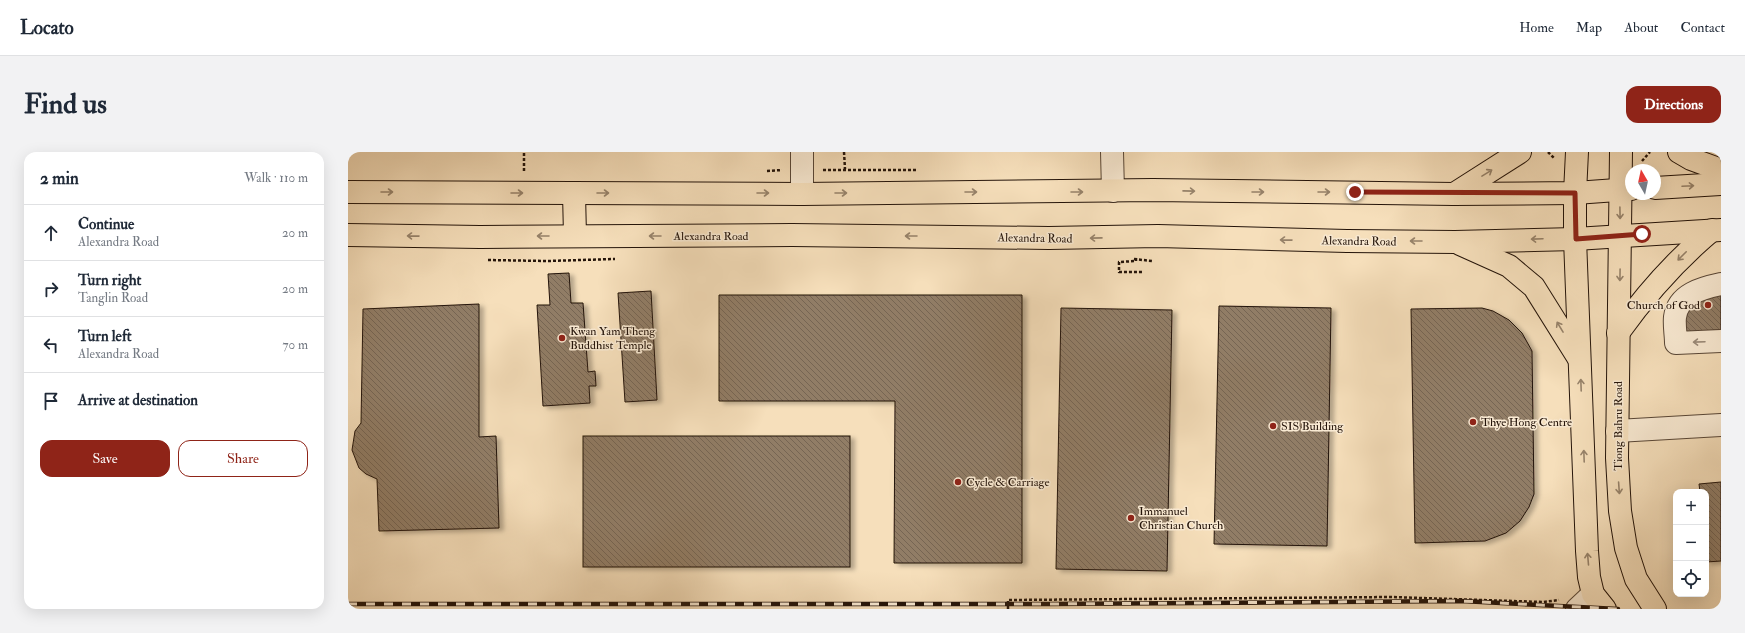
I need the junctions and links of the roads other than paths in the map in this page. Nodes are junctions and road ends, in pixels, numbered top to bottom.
1 (802, 152) edge
2 (1112, 152) edge
3 (1520, 152) edge
4 (1577, 152) edge
5 (1621, 152) edge
6 (1679, 152) edge
7 (1721, 170) edge
8 (1625, 182) edge
9 (1721, 184) edge
10 (1661, 188) edge
11 (1625, 190) edge
12 (1113, 191) junction
13 (348, 192) edge
14 (574, 193) junction
15 (1575, 193) junction
16 (802, 194) junction
17 (1454, 194) junction
18 (1625, 198) edge
19 (1716, 230) edge
20 (348, 235) edge
21 (575, 236) junction
22 (1620, 236) junction
23 (1576, 239) junction
24 (1455, 242) junction
25 (1721, 284) edge
26 (1618, 333) junction
27 (1721, 341) edge
28 (1580, 361) junction
29 (1721, 425) edge
30 (1617, 431) junction
31 (1599, 601) edge
32 (1570, 604) edge
33 (1655, 609) edge

1 - 16 street
2 - 12 street
17 -> 3 main road
4 - 15 main road
5 - 8 main road, Tiong Bahru Road
6 - 7 main road
10 -> 9 main road
11 - 15 main road
16 -> 12 main road
12 -> 17 main road
13 -> 14 main road
14 -> 16 main road
14 - 21 main road
15 - 17 main road
15 - 23 main road
18 -> 22 main road, Tiong Bahru Road
19 - 22 main road, Alexandra Road
19 -> 26 main road
21 -> 20 main road, Alexandra Road
24 -> 21 main road, Alexandra Road
22 - 23 main road, Alexandra Road
22 -> 26 main road, Tiong Bahru Road
23 -> 24 main road, Alexandra Road
23 - 28 main road
28 -> 24 main road
27 -> 25 street
26 - 30 main road, Tiong Bahru Road
31 -> 28 main road
29 - 30 street
30 -> 33 main road, Tiong Bahru Road
31 - 32 street

